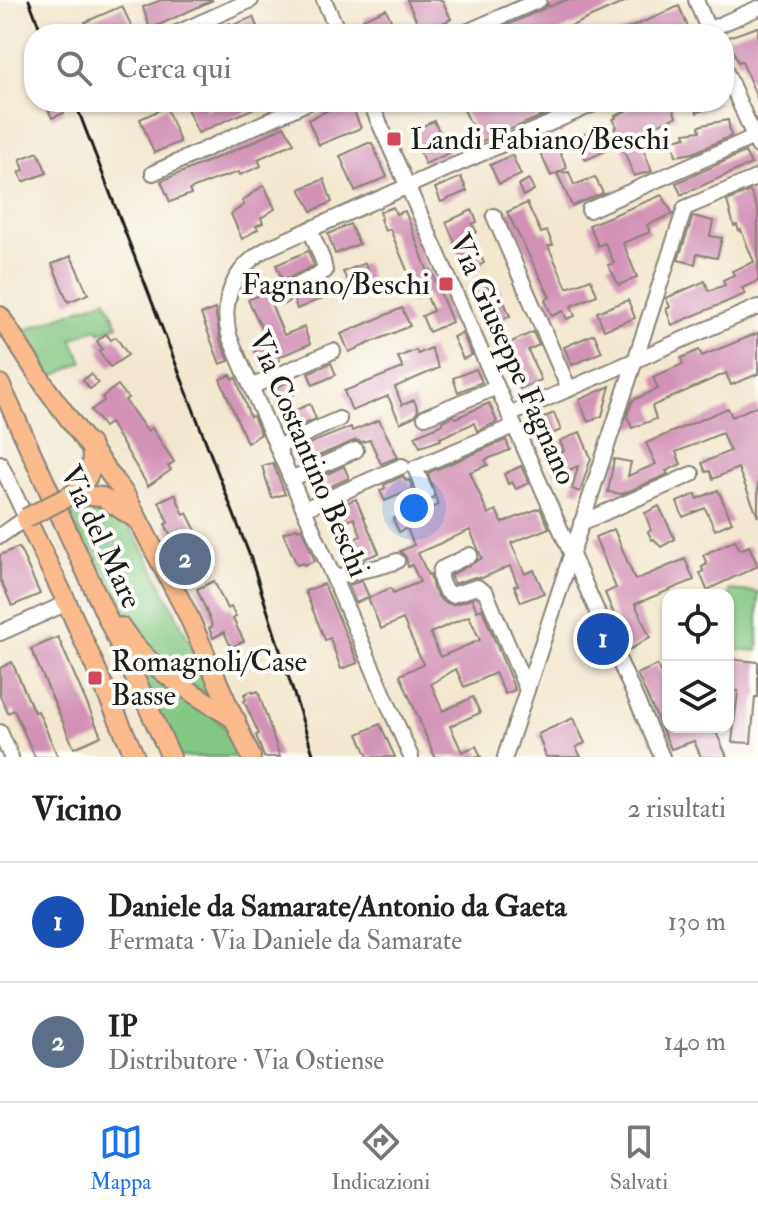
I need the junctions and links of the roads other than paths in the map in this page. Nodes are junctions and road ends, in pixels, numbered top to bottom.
1 (251, 0) edge
2 (324, 0) edge
3 (539, 0) edge
4 (696, 0) edge
5 (758, 8) edge
6 (197, 24) edge
7 (335, 24) edge
8 (485, 24) edge
9 (706, 24) edge
10 (725, 24) edge
11 (734, 90) edge
12 (287, 112) edge
13 (375, 112) edge
14 (575, 112) edge
15 (756, 142) edge
16 (153, 173) dead end
17 (758, 177) edge
18 (408, 185) junction
19 (589, 210) dead end
20 (494, 216) dead end
21 (310, 229) junction
22 (281, 297) dead end
23 (758, 307) edge
24 (0, 316) edge
25 (333, 351) dead end
26 (634, 361) junction
27 (0, 384) edge
28 (251, 387) junction
29 (497, 387) junction
30 (569, 389) junction
31 (425, 417) dead end
32 (339, 419) dead end
33 (512, 420) junction
34 (90, 444) junction
35 (277, 447) junction
36 (356, 450) dead end
37 (0, 463) edge
38 (402, 466) dead end
39 (692, 474) dead end
40 (291, 479) junction
41 (73, 494) junction
42 (426, 494) dead end
43 (304, 509) junction
44 (26, 518) junction
45 (141, 523) junction
46 (581, 523) junction
47 (0, 536) edge
48 (571, 554) junction
49 (470, 555) dead end
50 (79, 558) junction
51 (397, 561) dead end
52 (334, 578) junction
53 (67, 603) junction
54 (0, 633) edge
55 (138, 685) junction
56 (527, 690) junction
57 (236, 720) junction
58 (0, 732) edge
59 (11, 757) edge
60 (135, 757) edge
61 (158, 757) edge
62 (171, 757) edge
63 (251, 757) edge
64 (411, 757) edge
65 (505, 757) edge
66 (662, 757) edge

1 - 6 street
2 - 7 street
3 - 8 street
4 - 9 street
5 - 10 street
11 - 15 street
12 - 16 street
13 - 18 street, Via Giuseppe Fagnano
14 - 18 street, Via Costantino Beschi
15 - 19 street
17 - 26 street
18 - 21 street, Via Costantino Beschi
18 - 29 street, Via Giuseppe Fagnano
20 - 30 street
21 - 22 street
21 - 28 street, Via Costantino Beschi
23 - 26 street
24 - 34 main road
25 - 28 street
26 - 30 street
26 - 46 street
27 - 50 main road, Via del Mare
28 - 35 street, Via Costantino Beschi
29 - 31 street
29 - 33 street, Via Giuseppe Fagnano
30 - 33 street
32 - 35 street
33 - 42 street
33 - 48 street, Via Giuseppe Fagnano
34 - 41 main road
34 - 45 main road
35 - 40 street, Via Costantino Beschi
36 - 40 street
37 - 44 street
38 - 43 street
39 - 46 street
40 - 43 street, Via Costantino Beschi
41 - 44 main road, bridge
41 - 45 main road
43 - 52 street, Via Costantino Beschi
44 - 47 street
44 - 53 main road
45 - 57 main road
46 - 48 street
48 - 56 street
48 - 66 street, Via Giuseppe Fagnano
49 - 56 street
50 - 55 main road, Via del Mare
50 - 57 main road
51 - 52 street
52 - 64 street, Via Costantino Beschi
53 - 54 street
53 - 60 main road
55 - 61 main road
55 - 62 main road, Via del Mare
56 - 65 street
57 - 63 main road
58 - 59 street

